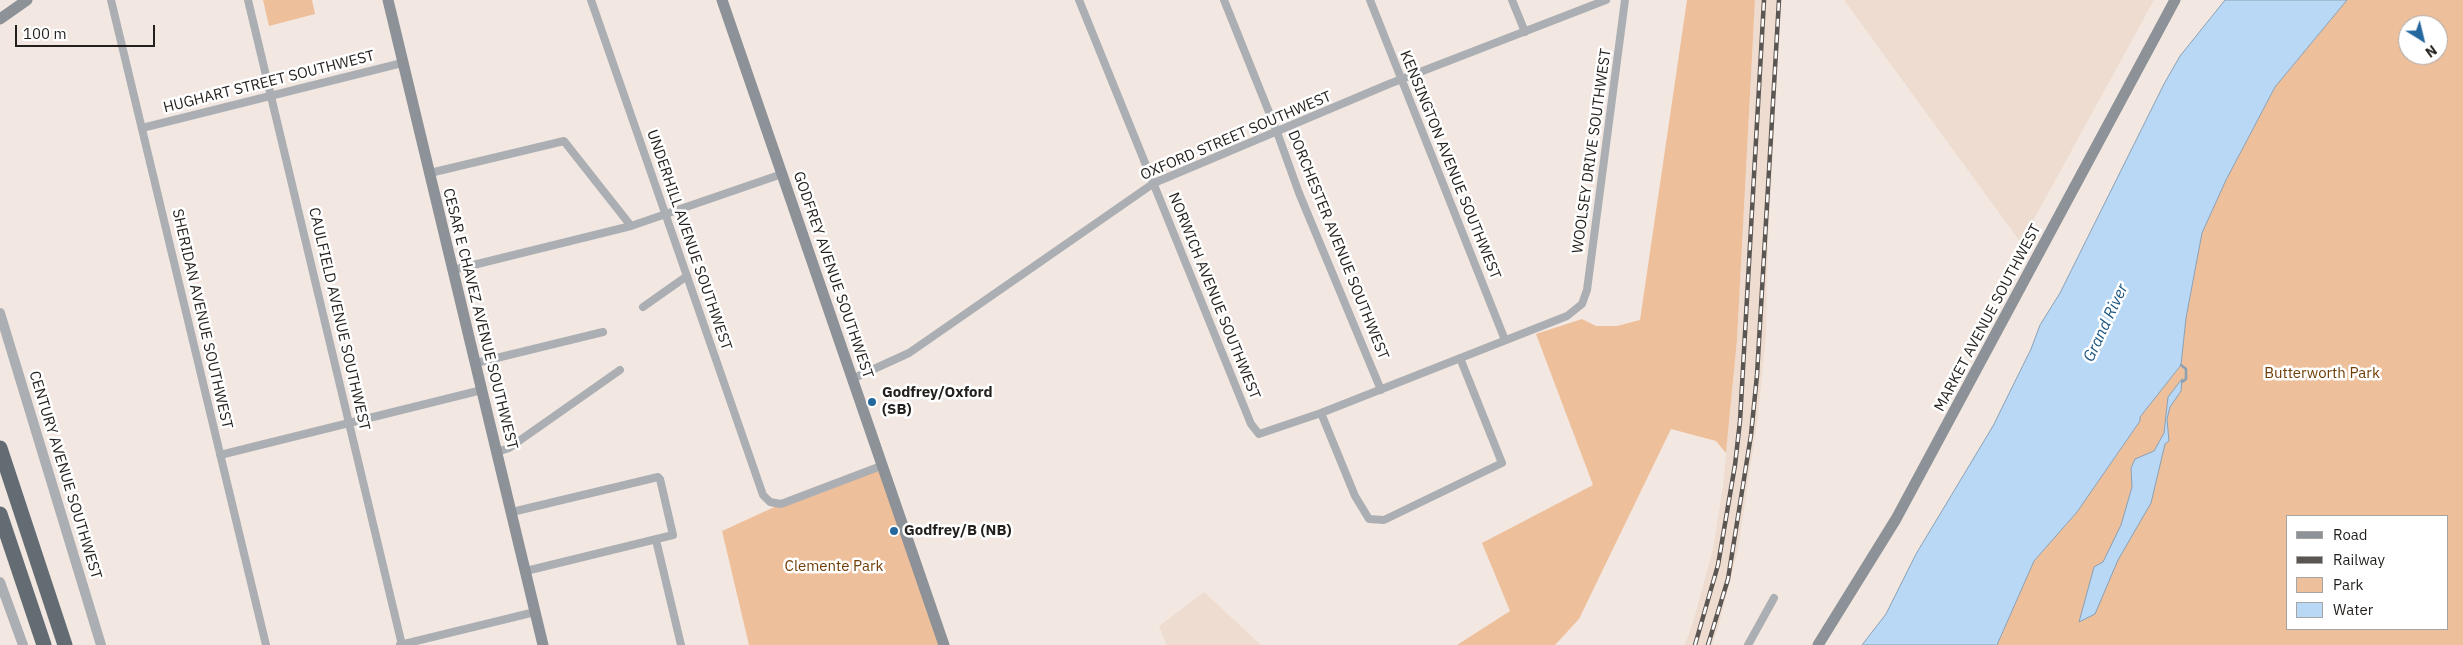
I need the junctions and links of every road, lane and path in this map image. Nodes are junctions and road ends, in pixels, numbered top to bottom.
1 (26, 0) edge
2 (112, 0) edge
3 (248, 0) edge
4 (388, 0) edge
5 (591, 0) edge
6 (722, 0) edge
7 (1079, 0) edge
8 (1224, 0) edge
9 (1370, 0) edge
10 (1512, 0) edge
11 (1606, 0) edge
12 (1625, 0) edge
13 (2175, 0) edge
14 (0, 19) edge
15 (1525, 32) junction
16 (402, 63) junction
17 (1400, 80) junction
18 (271, 95) junction
19 (142, 128) junction
20 (1277, 132) junction
21 (430, 174) junction
22 (782, 174) junction
23 (1154, 183) junction
24 (665, 214) junction
25 (631, 226) junction
26 (453, 270) junction
27 (687, 276) junction
28 (643, 307) dead end
29 (0, 313) edge
30 (603, 332) dead end
31 (1505, 340) junction
32 (1460, 358) junction
33 (476, 363) junction
34 (620, 370) dead end
35 (852, 380) junction
36 (482, 390) junction
37 (1381, 390) junction
38 (1321, 413) junction
39 (349, 422) junction
40 (0, 448) edge
41 (497, 452) junction
42 (220, 454) junction
43 (881, 466) junction
44 (512, 512) junction
45 (1, 518) edge
46 (656, 540) junction
47 (526, 571) junction
48 (0, 582) edge
49 (1774, 598) dead end
50 (535, 612) junction
51 (22, 645) edge
52 (44, 645) edge
53 (65, 645) edge
54 (101, 645) edge
55 (266, 645) edge
56 (401, 645) edge
57 (543, 645) edge
58 (680, 645) edge
59 (944, 645) edge
60 (1748, 645) edge
61 (1818, 645) edge

1 - 14 main road
2 - 19 street, SHERIDAN AVENUE SOUTHWEST
3 - 18 street, CAULFIELD AVENUE SOUTHWEST
4 - 16 main road, CESAR E CHAVEZ AVENUE SOUTHWEST
5 - 24 street, UNDERHILL AVENUE SOUTHWEST
6 - 22 main road, GODFREY AVENUE SOUTHWEST
7 - 23 street, NORWICH AVENUE SOUTHWEST
8 - 20 street, DORCHESTER AVENUE SOUTHWEST
9 - 17 street, KENSINGTON AVENUE SOUTHWEST
10 - 15 street
11 - 15 street, OXFORD STREET SOUTHWEST
12 - 31 street, WOOLSEY DRIVE SOUTHWEST
13 - 61 main road, MARKET AVENUE SOUTHWEST
15 - 17 street, OXFORD STREET SOUTHWEST
16 - 18 street, HUGHART STREET SOUTHWEST
16 - 21 main road, CESAR E CHAVEZ AVENUE SOUTHWEST
17 - 20 street, OXFORD STREET SOUTHWEST
17 - 31 street, KENSINGTON AVENUE SOUTHWEST
18 - 19 street, HUGHART STREET SOUTHWEST
18 - 39 street, CAULFIELD AVENUE SOUTHWEST
19 - 42 street, SHERIDAN AVENUE SOUTHWEST
20 - 23 street, OXFORD STREET SOUTHWEST
20 - 37 street, DORCHESTER AVENUE SOUTHWEST
21 - 25 street
21 - 26 main road, CESAR E CHAVEZ AVENUE SOUTHWEST
22 - 24 street
22 - 35 main road, GODFREY AVENUE SOUTHWEST
23 - 35 street, OXFORD STREET SOUTHWEST
23 - 38 street, NORWICH AVENUE SOUTHWEST
24 - 25 street
24 - 27 street, UNDERHILL AVENUE SOUTHWEST
25 - 26 street
26 - 33 main road, CESAR E CHAVEZ AVENUE SOUTHWEST
27 - 28 street
27 - 43 street, UNDERHILL AVENUE SOUTHWEST
29 - 54 street, CENTURY AVENUE SOUTHWEST
30 - 33 street
31 - 32 street
32 - 37 street
32 - 38 street
33 - 36 main road, CESAR E CHAVEZ AVENUE SOUTHWEST
34 - 41 street
35 - 43 main road, GODFREY AVENUE SOUTHWEST
36 - 39 street
36 - 41 main road, CESAR E CHAVEZ AVENUE SOUTHWEST
37 - 38 street
39 - 42 street
39 - 56 street, CAULFIELD AVENUE SOUTHWEST
40 - 53 highway
41 - 44 main road, CESAR E CHAVEZ AVENUE SOUTHWEST
42 - 55 street, SHERIDAN AVENUE SOUTHWEST
43 - 59 main road, GODFREY AVENUE SOUTHWEST
44 - 46 street
44 - 47 main road, CESAR E CHAVEZ AVENUE SOUTHWEST
45 - 52 highway
46 - 47 street
46 - 58 street
47 - 50 main road, CESAR E CHAVEZ AVENUE SOUTHWEST
48 - 51 street
49 - 60 street
50 - 56 street
50 - 57 main road, CESAR E CHAVEZ AVENUE SOUTHWEST

